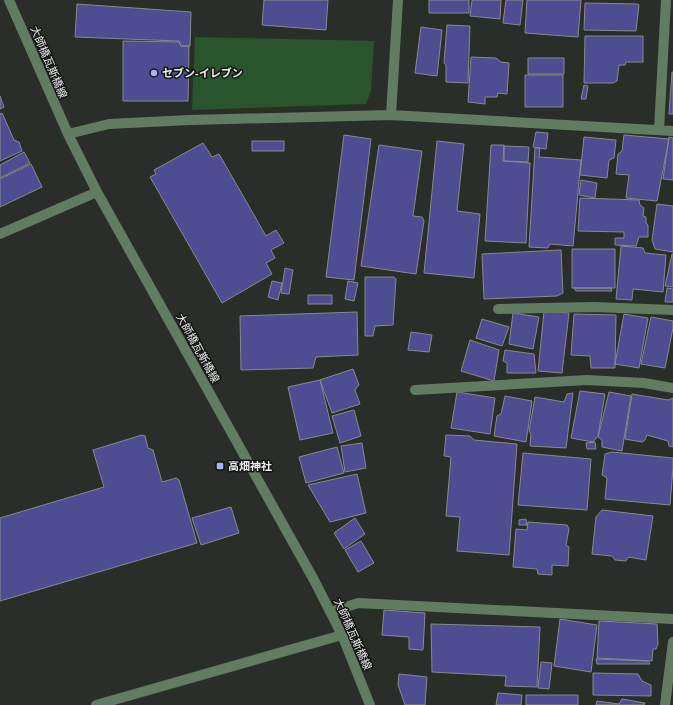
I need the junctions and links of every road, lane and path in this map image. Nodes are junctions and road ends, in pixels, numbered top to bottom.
1 (9, 0) edge
2 (398, 0) edge
3 (666, 0) edge
4 (391, 115) junction
5 (659, 130) junction
6 (673, 130) edge
7 (68, 134) junction
8 (97, 192) junction
9 (0, 234) edge
10 (498, 309) dead end
11 (673, 310) edge
12 (673, 388) edge
13 (415, 390) dead end
14 (331, 612) junction
15 (673, 619) edge
16 (342, 635) junction
17 (673, 642) edge
18 (96, 705) edge
19 (370, 705) edge
20 (665, 705) edge

1 - 7 street, 大師橋瓦斯橋線
2 - 4 street
3 - 5 street
4 - 5 street
4 - 7 street
5 - 6 street
7 - 8 street, 大師橋瓦斯橋線
8 - 9 street
8 - 14 street, 大師橋瓦斯橋線
10 - 11 street
12 - 13 street
14 - 15 street
14 - 16 street, 大師橋瓦斯橋線
16 - 18 street
16 - 19 street, 大師橋瓦斯橋線
17 - 20 street

